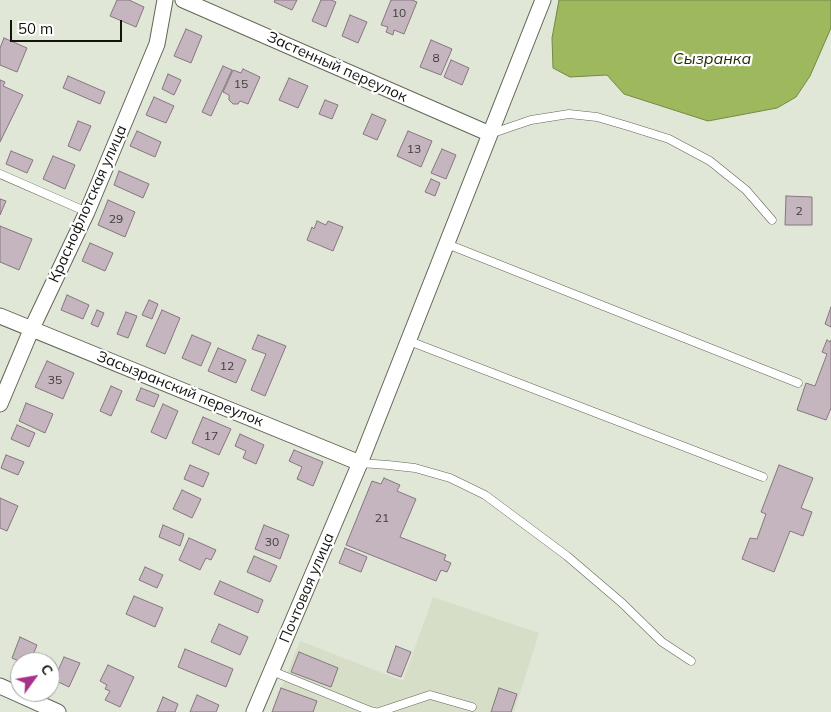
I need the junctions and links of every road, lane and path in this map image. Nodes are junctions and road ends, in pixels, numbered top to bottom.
1 (165, 0) edge
2 (183, 0) edge
3 (543, 0) edge
4 (490, 134) junction
5 (0, 174) edge
6 (87, 212) junction
7 (772, 220) dead end
8 (447, 244) junction
9 (0, 316) edge
10 (32, 328) junction
11 (409, 341) junction
12 (798, 383) dead end
13 (0, 404) edge
14 (360, 463) junction
15 (763, 477) dead end
16 (691, 661) dead end
17 (272, 671) junction
18 (0, 686) edge
19 (472, 707) dead end
20 (58, 712) edge
21 (254, 712) edge
22 (375, 712) edge
23 (379, 712) edge

1 - 6 street, Краснофлотская улица
2 - 4 street, Застенный переулок
3 - 4 street, Почтовая улица
4 - 7 lane
4 - 8 street, Почтовая улица
5 - 6 lane
6 - 10 street, Краснофлотская улица
8 - 11 street, Почтовая улица
8 - 12 lane
9 - 10 street, Засызранский переулок
10 - 13 street, Краснофлотская улица
10 - 14 street, Засызранский переулок
11 - 14 street, Почтовая улица
11 - 15 lane
14 - 16 lane
14 - 17 street, Почтовая улица
17 - 21 street, Почтовая улица
17 - 22 lane
18 - 20 street
19 - 23 lane

